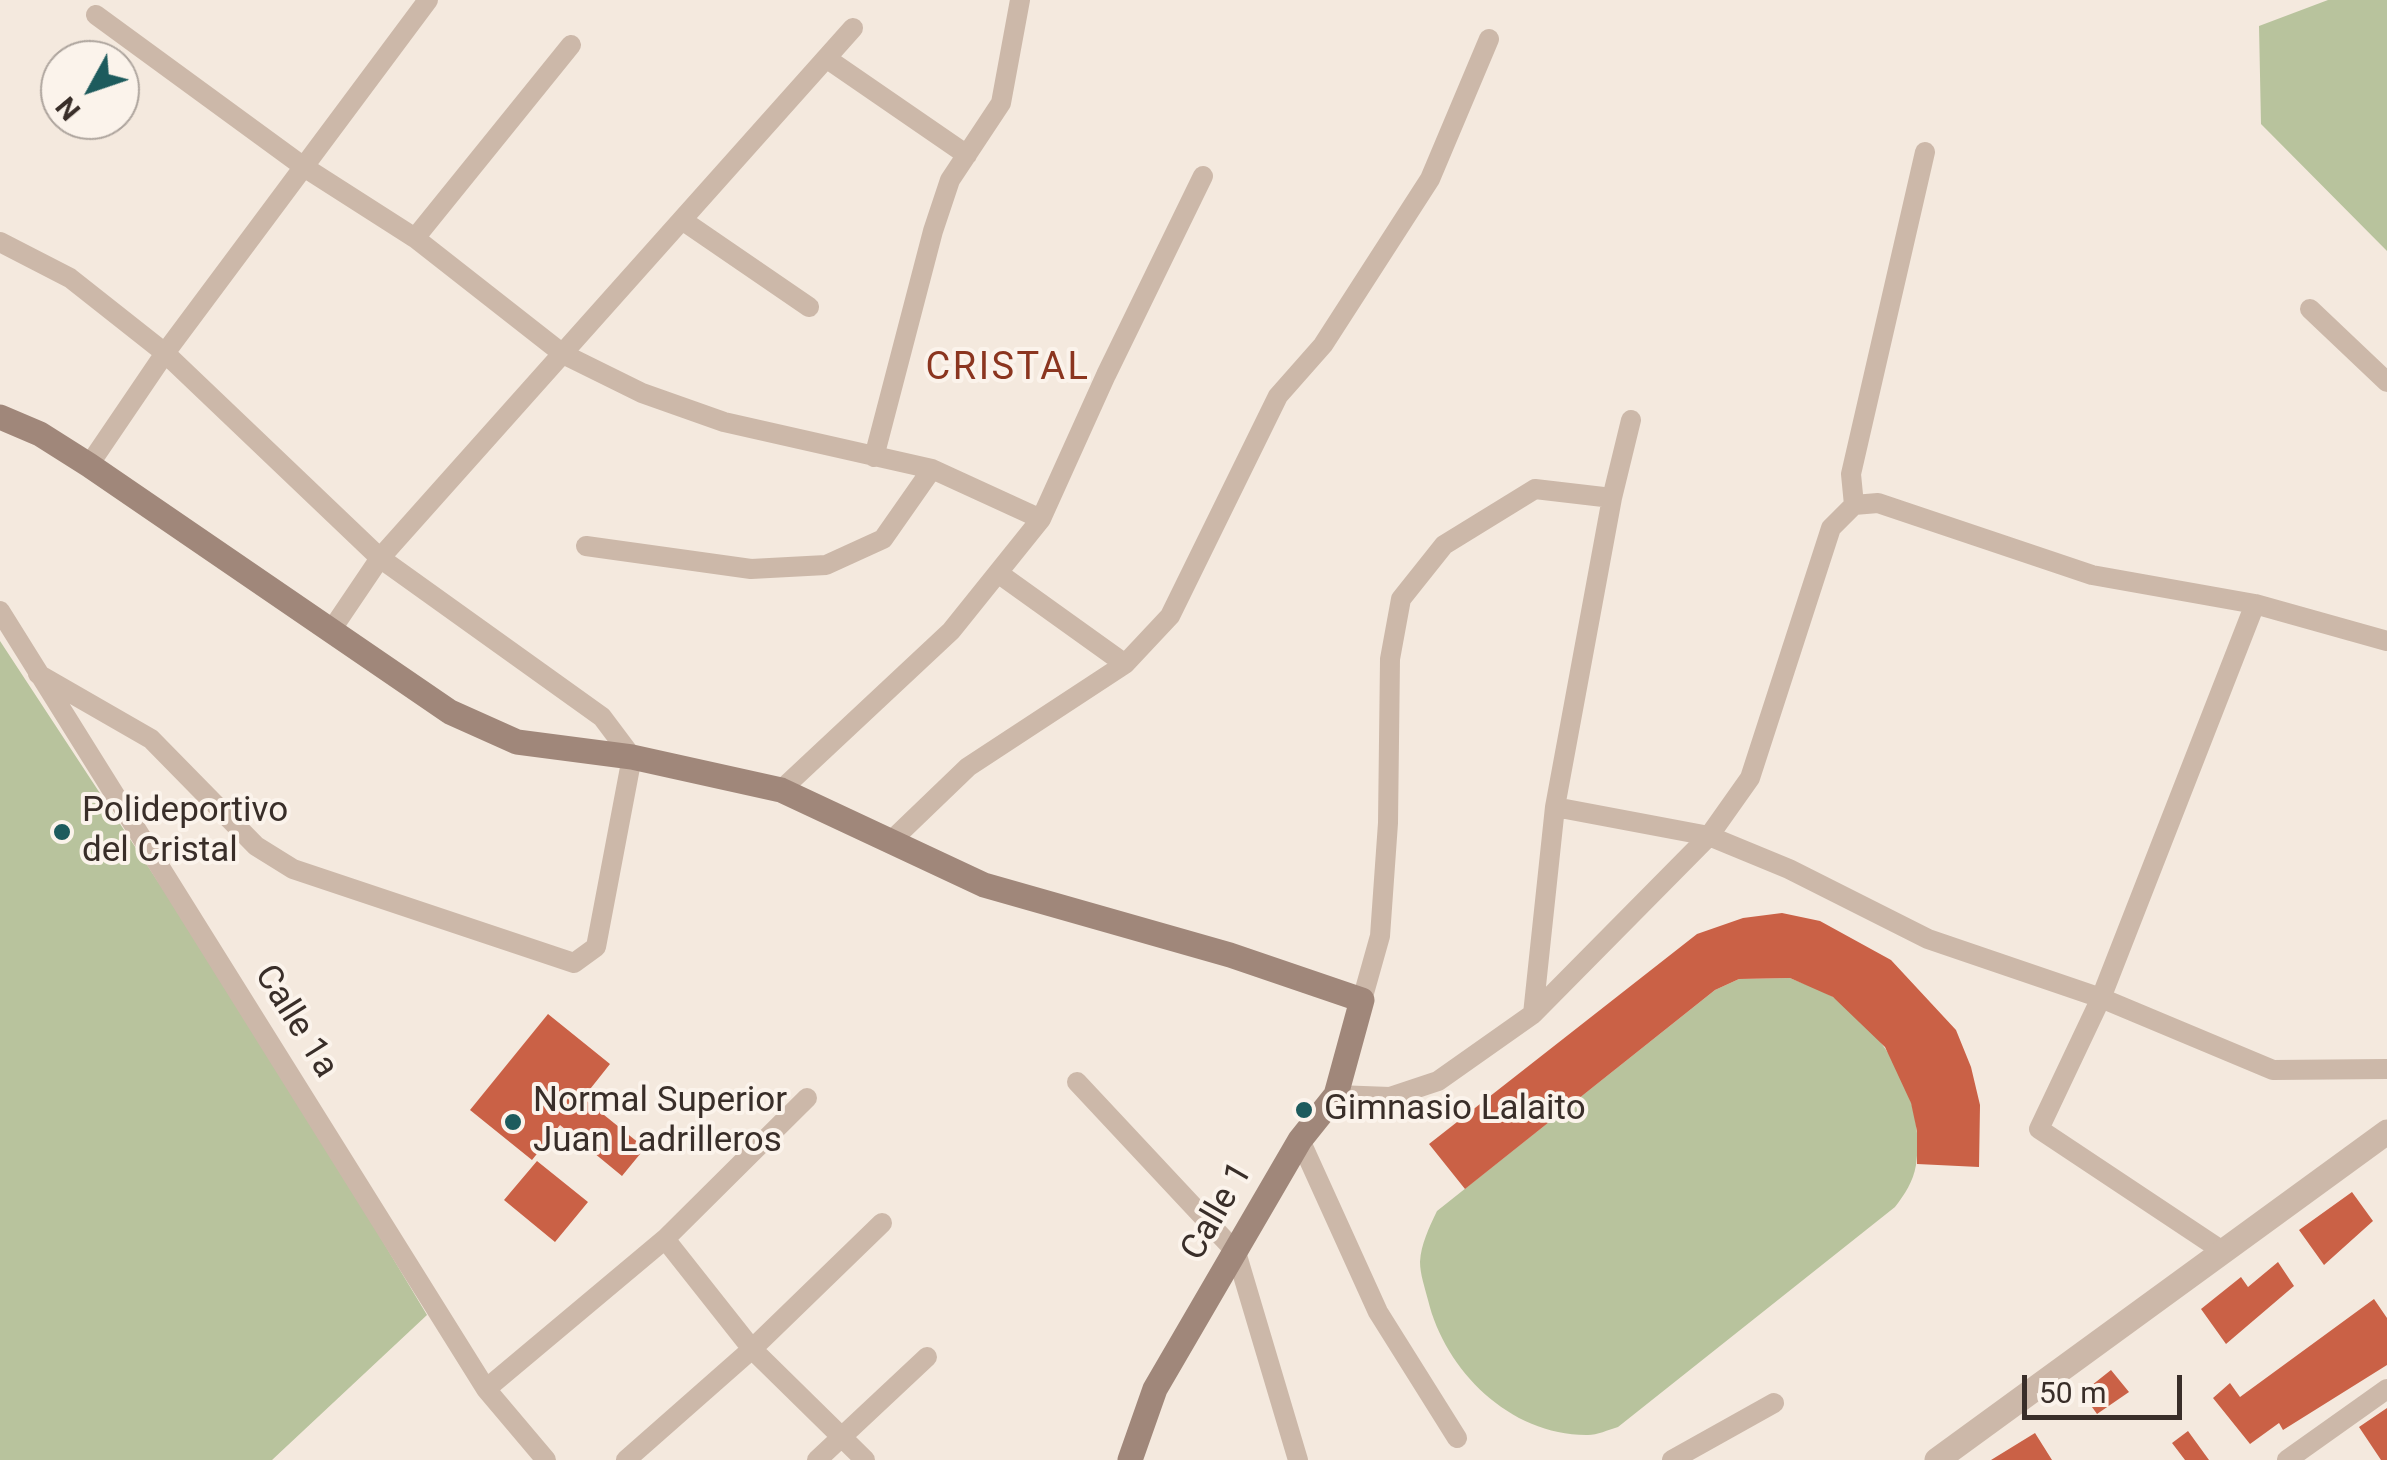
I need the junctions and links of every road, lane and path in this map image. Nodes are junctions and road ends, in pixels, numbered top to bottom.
1 (428, 0) edge
2 (1020, 0) edge
3 (96, 16) dead end
4 (853, 28) dead end
5 (1489, 39) dead end
6 (571, 45) dead end
7 (826, 58) junction
8 (1925, 152) dead end
9 (966, 155) junction
10 (304, 167) junction
11 (1203, 176) dead end
12 (682, 220) junction
13 (414, 238) junction
14 (0, 242) edge
15 (808, 307) dead end
16 (2310, 309) dead end
17 (165, 353) junction
18 (563, 354) junction
19 (2387, 382) edge
20 (0, 417) edge
21 (1631, 420) dead end
22 (874, 456) junction
23 (89, 465) junction
24 (932, 470) junction
25 (1612, 498) junction
26 (1854, 506) junction
27 (1041, 519) junction
28 (586, 546) dead end
29 (380, 558) junction
30 (998, 573) junction
31 (2255, 604) junction
32 (0, 611) edge
33 (330, 632) junction
34 (2387, 640) edge
35 (1125, 664) junction
36 (38, 674) junction
37 (632, 757) junction
38 (781, 790) junction
39 (1555, 807) junction
40 (1710, 836) junction
41 (890, 842) junction
42 (2102, 998) junction
43 (1362, 1000) junction
44 (1534, 1014) junction
45 (2387, 1069) edge
46 (1077, 1082) dead end
47 (1336, 1095) junction
48 (807, 1098) dead end
49 (2387, 1132) edge
50 (1300, 1140) junction
51 (882, 1223) dead end
52 (665, 1239) junction
53 (1236, 1252) junction
54 (2224, 1252) junction
55 (752, 1349) junction
56 (927, 1357) dead end
57 (486, 1389) junction
58 (2387, 1389) edge
59 (1774, 1402) dead end
60 (842, 1437) junction
61 (1457, 1438) dead end
62 (546, 1460) edge
63 (626, 1460) edge
64 (817, 1460) edge
65 (865, 1460) edge
66 (1130, 1460) edge
67 (1298, 1460) edge
68 (1672, 1460) edge
69 (1937, 1460) edge
70 (2287, 1460) edge

1 - 10 street
2 - 9 street
3 - 10 street
4 - 7 street
5 - 35 street
6 - 13 street
7 - 9 street
7 - 12 street
8 - 26 street
9 - 22 street
10 - 13 street
10 - 17 street
11 - 27 street
12 - 15 street
12 - 18 street
13 - 18 street
14 - 17 street
16 - 19 street
17 - 23 street
17 - 29 street
18 - 22 street
18 - 29 street
20 - 23 main road
21 - 25 street
22 - 24 street
23 - 33 main road
24 - 27 street
24 - 28 street
25 - 39 street
25 - 43 street
26 - 31 street
26 - 40 street
27 - 30 street
29 - 33 street
29 - 37 street
30 - 35 street
30 - 38 street
31 - 34 street
31 - 42 street
32 - 36 street, Calle 1a
33 - 37 main road
35 - 41 street
36 - 37 street
36 - 57 street, Calle 1a
37 - 38 main road
38 - 41 main road
39 - 40 street
39 - 44 street
40 - 42 street
40 - 44 street
41 - 43 main road
42 - 45 street
42 - 54 street
43 - 47 main road, Calle 1
44 - 47 street
46 - 53 street
47 - 50 main road, Calle 1
48 - 52 street
49 - 54 street
50 - 53 main road, Calle 1
50 - 61 street
51 - 55 street
52 - 55 street
52 - 57 street
53 - 66 main road, Calle 1
53 - 67 street
54 - 69 street
55 - 60 street
55 - 63 street
56 - 60 street
57 - 62 street, Calle 1a
58 - 70 street
59 - 68 street
60 - 64 street
60 - 65 street

